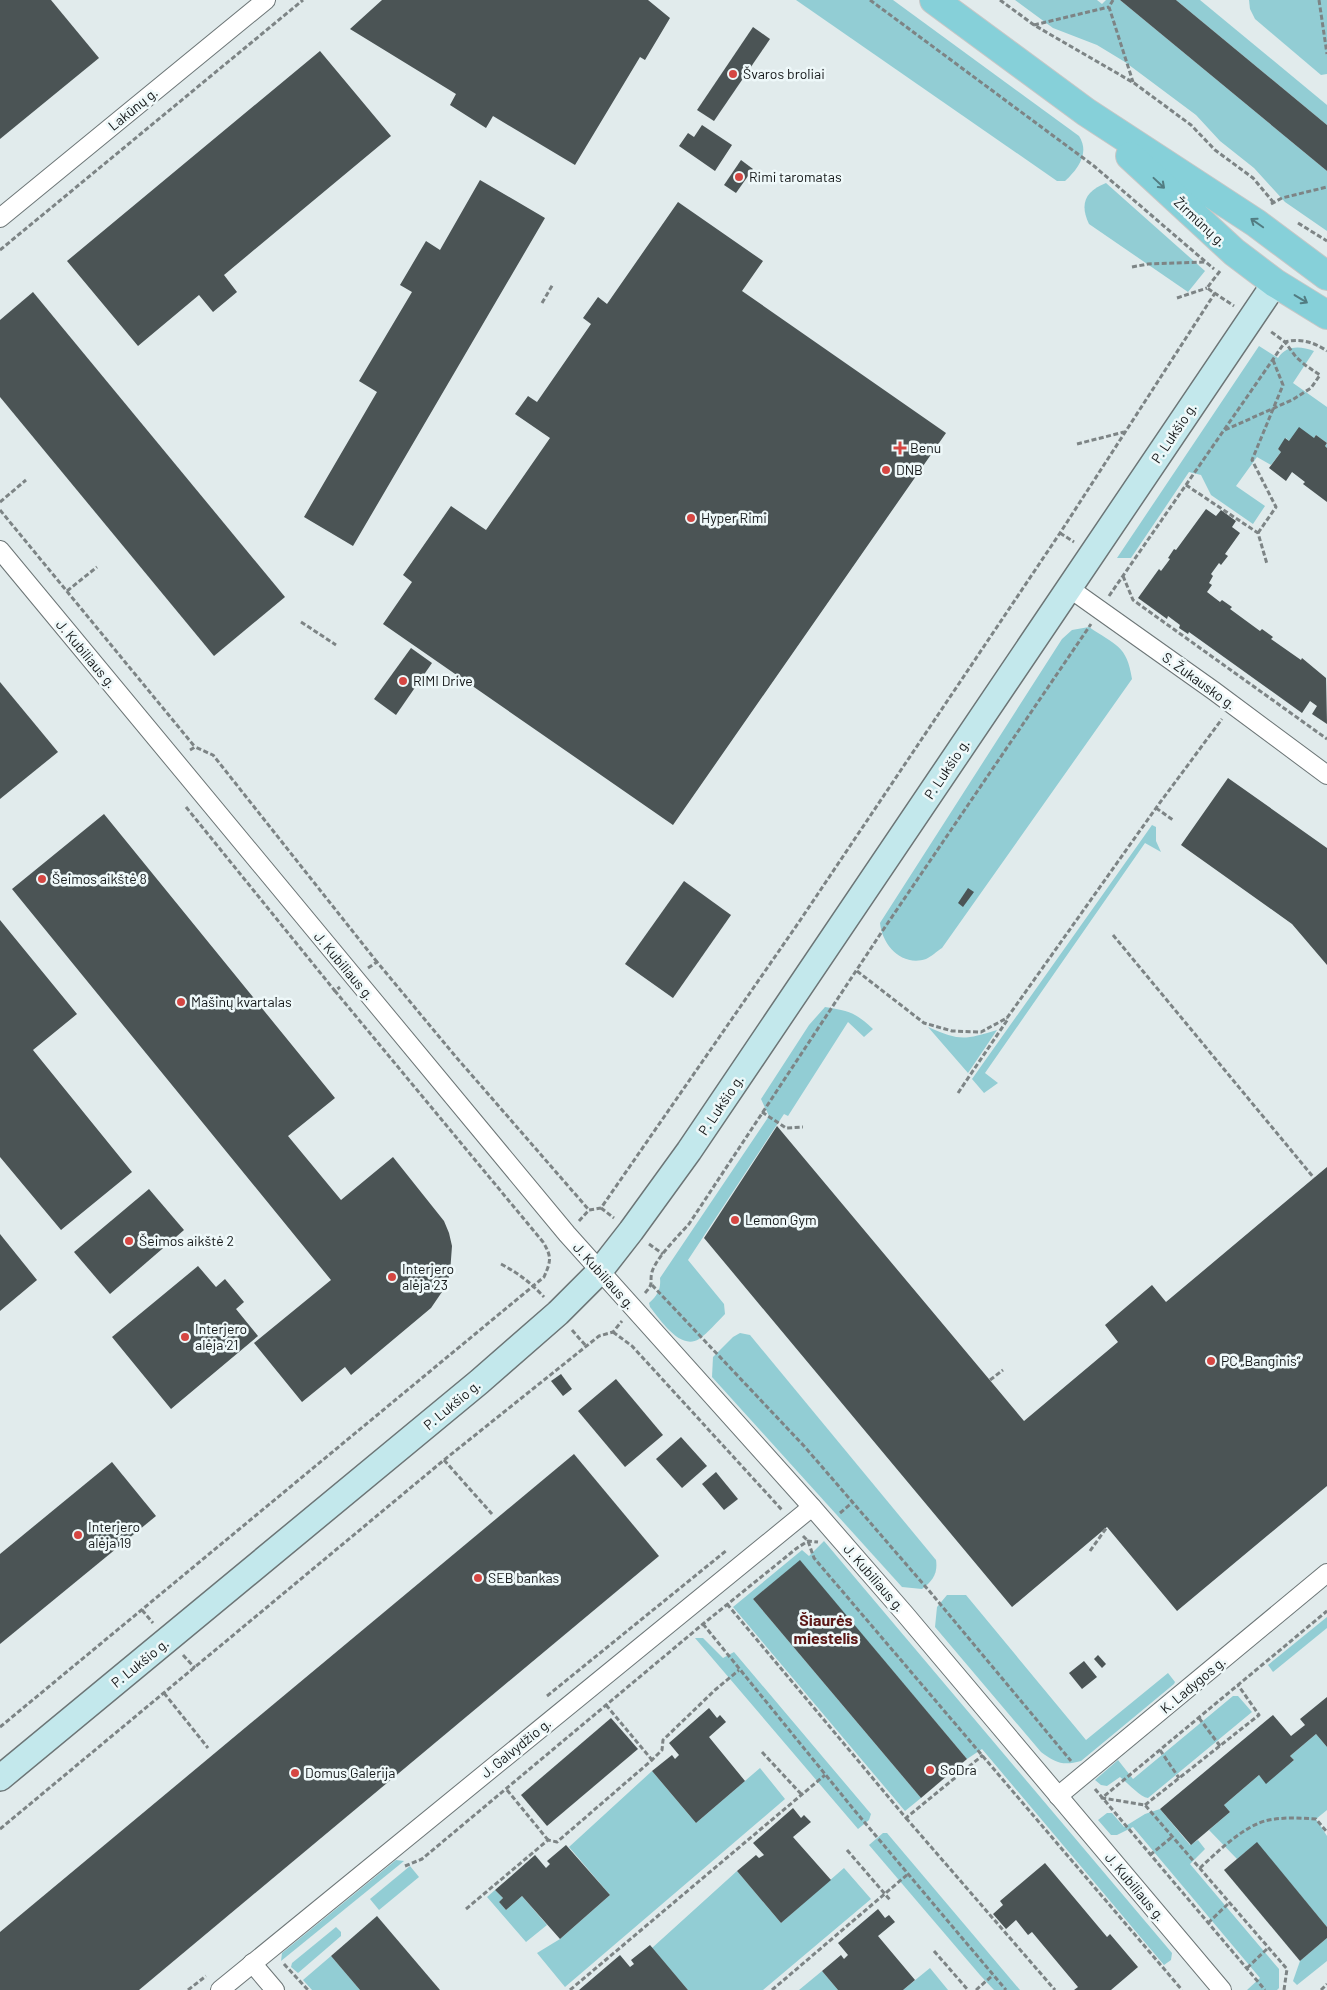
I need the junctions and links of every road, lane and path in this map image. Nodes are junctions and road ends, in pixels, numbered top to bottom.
1 (266, 0) edge
2 (303, 0) edge
3 (870, 0) edge
4 (934, 0) edge
5 (1000, 0) edge
6 (1113, 0) edge
7 (1319, 0) edge
8 (1109, 7) junction
9 (1034, 25) junction
10 (1327, 54) edge
11 (1134, 83) junction
12 (1086, 112) junction
13 (1327, 187) edge
14 (1273, 202) junction
15 (1277, 207) dead end
16 (0, 218) edge
17 (1296, 221) dead end
18 (1327, 241) edge
19 (0, 250) edge
20 (1296, 252) junction
21 (1207, 262) junction
22 (1132, 266) dead end
23 (1327, 276) edge
24 (1275, 283) junction
25 (553, 284) dead end
26 (1207, 288) junction
27 (1177, 298) dead end
28 (542, 303) dead end
29 (1327, 315) edge
30 (1285, 342) junction
31 (1327, 351) edge
32 (1273, 360) junction
33 (1274, 408) junction
34 (1224, 430) junction
35 (1125, 432) junction
36 (1077, 444) dead end
37 (26, 480) dead end
38 (1186, 484) junction
39 (0, 502) edge
40 (0, 510) edge
41 (1258, 533) junction
42 (0, 550) edge
43 (1267, 564) dead end
44 (97, 567) dead end
45 (1123, 576) junction
46 (1070, 588) junction
47 (67, 591) junction
48 (1100, 610) junction
49 (301, 622) dead end
50 (1089, 627) dead end
51 (336, 644) dead end
52 (1232, 705) junction
53 (1327, 738) edge
54 (195, 747) dead end
55 (1327, 775) edge
56 (1156, 808) junction
57 (1174, 820) dead end
58 (1112, 935) dead end
59 (857, 971) junction
60 (1007, 1018) junction
61 (456, 1058) dead end
62 (417, 1090) dead end
63 (958, 1093) dead end
64 (762, 1112) junction
65 (803, 1127) dead end
66 (1314, 1178) dead end
67 (599, 1272) junction
68 (652, 1285) junction
69 (632, 1308) junction
70 (613, 1332) junction
71 (1004, 1370) dead end
72 (990, 1380) dead end
73 (444, 1460) junction
74 (853, 1502) junction
75 (812, 1507) junction
76 (780, 1508) dead end
77 (492, 1514) dead end
78 (830, 1527) junction
79 (1107, 1527) dead end
80 (808, 1542) junction
81 (1090, 1551) dead end
82 (1327, 1573) edge
83 (727, 1604) junction
84 (1327, 1611) edge
85 (703, 1624) junction
86 (739, 1670) junction
87 (1238, 1685) junction
88 (164, 1693) junction
89 (606, 1705) junction
90 (1199, 1718) junction
91 (0, 1727) edge
92 (1220, 1746) junction
93 (208, 1748) dead end
94 (1160, 1750) junction
95 (762, 1752) dead end
96 (983, 1755) junction
97 (652, 1760) junction
98 (1072, 1761) dead end
99 (825, 1775) junction
100 (0, 1778) edge
101 (1180, 1778) junction
102 (1094, 1789) dead end
103 (506, 1790) junction
104 (802, 1795) junction
105 (1058, 1796) junction
106 (1102, 1798) junction
107 (1145, 1805) junction
108 (906, 1818) junction
109 (0, 1829) edge
110 (1327, 1832) edge
111 (1172, 1837) junction
112 (548, 1840) junction
113 (847, 1850) dead end
114 (1150, 1855) junction
115 (1200, 1868) junction
116 (399, 1870) dead end
117 (908, 1874) junction
118 (885, 1894) junction
119 (891, 1901) dead end
120 (1230, 1903) junction
121 (466, 1909) dead end
122 (1208, 1923) junction
123 (1268, 1948) junction
124 (934, 1951) dead end
125 (252, 1963) junction
126 (1247, 1968) junction
127 (993, 1975) junction
128 (270, 1984) edge
129 (1327, 1984) edge
130 (220, 1990) edge
131 (308, 1990) edge
132 (570, 1990) edge
133 (772, 1990) edge
134 (968, 1990) edge
135 (976, 1990) edge
136 (1006, 1990) edge
137 (1055, 1990) edge
138 (1182, 1990) edge
139 (1222, 1990) edge
140 (1265, 1990) edge
141 (1284, 1990) edge
142 (1321, 1990) edge

1 - 16 street, Lakūnų g.
2 - 19 path
3 - 21 path
4 - 12 main road, Žirmūnų g.
5 - 9 path
6 - 8 path
7 - 10 path
8 - 9 path
8 - 11 path
9 - 11 path
11 - 14 path
20 -> 12 main road, Žirmūnų g.
12 -> 24 main road, Žirmūnų g.
13 - 14 path
14 - 15 path
17 - 18 path
20 - 23 main road, Žirmūnų g.
20 - 24 main road
21 - 22 path
21 - 26 path
24 -> 29 main road, Žirmūnų g.
24 - 46 street, P. Lukšio g.
25 - 28 path
26 - 27 path
26 - 35 path
30 - 31 path
30 - 32 path
30 - 33 path
32 - 33 path
32 - 34 path
33 - 34 path
33 - 41 path
34 - 38 path
35 - 36 path
35 - 61 path
37 - 39 path
38 - 41 path
38 - 45 path
40 - 47 path
41 - 43 path
42 - 67 street, J. Kubiliaus g.
44 - 47 path
45 - 48 path
45 - 53 path
46 - 48 street, S. Žukausko g.
46 - 67 street, P. Lukšio g.
47 - 54 path
48 - 52 street, S. Žukausko g.
49 - 51 path
50 - 59 path
52 - 55 street, S. Žukausko g.
52 - 56 path
56 - 57 path
56 - 60 path
58 - 66 path
59 - 60 path
59 - 64 path
60 - 63 path
62 - 91 path
64 - 65 path
64 - 68 path
67 - 69 street, J. Kubiliaus g.
67 - 100 street, P. Lukšio g.
68 - 69 path
68 - 74 path
69 - 70 path
69 - 75 street, J. Kubiliaus g.
70 - 73 path
70 - 76 path
71 - 72 path
73 - 77 path
73 - 88 path
74 - 78 path
74 - 98 path
75 - 78 street, J. Kubiliaus g.
75 - 125 street, J. Galvydžio g.
78 - 80 path
78 - 105 street, J. Kubiliaus g.
79 - 81 path
80 - 83 path
80 - 96 path
82 - 105 street, K. Ladygos g.
83 - 85 path
83 - 108 path
84 - 87 path
85 - 86 path
85 - 89 path
86 - 97 path
86 - 99 path
87 - 90 path
87 - 92 path
88 - 93 path
88 - 109 path
89 - 97 path
89 - 103 path
90 - 92 path
90 - 94 path
92 - 101 path
94 - 101 path
94 - 106 path
95 - 104 path
96 - 108 path
96 - 138 path
97 - 112 path
99 - 104 path
99 - 117 path
101 - 107 path
102 - 106 path
103 - 112 path
103 - 116 path
104 - 132 path
105 - 139 street, J. Kubiliaus g.
106 - 107 path
106 - 114 path
107 - 111 path
108 - 137 path
110 - 115 path
111 - 114 path
111 - 115 path
112 - 121 path
113 - 118 path
114 - 122 path
115 - 120 path
117 - 118 path
117 - 127 path
118 - 119 path
118 - 133 path
120 - 122 path
120 - 123 path
122 - 126 path
123 - 126 path
123 - 141 path
124 - 134 path
125 - 128 street
125 - 130 street, J. Galvydžio g.
126 - 140 path
127 - 135 path
127 - 136 path
128 - 131 path
129 - 142 path

